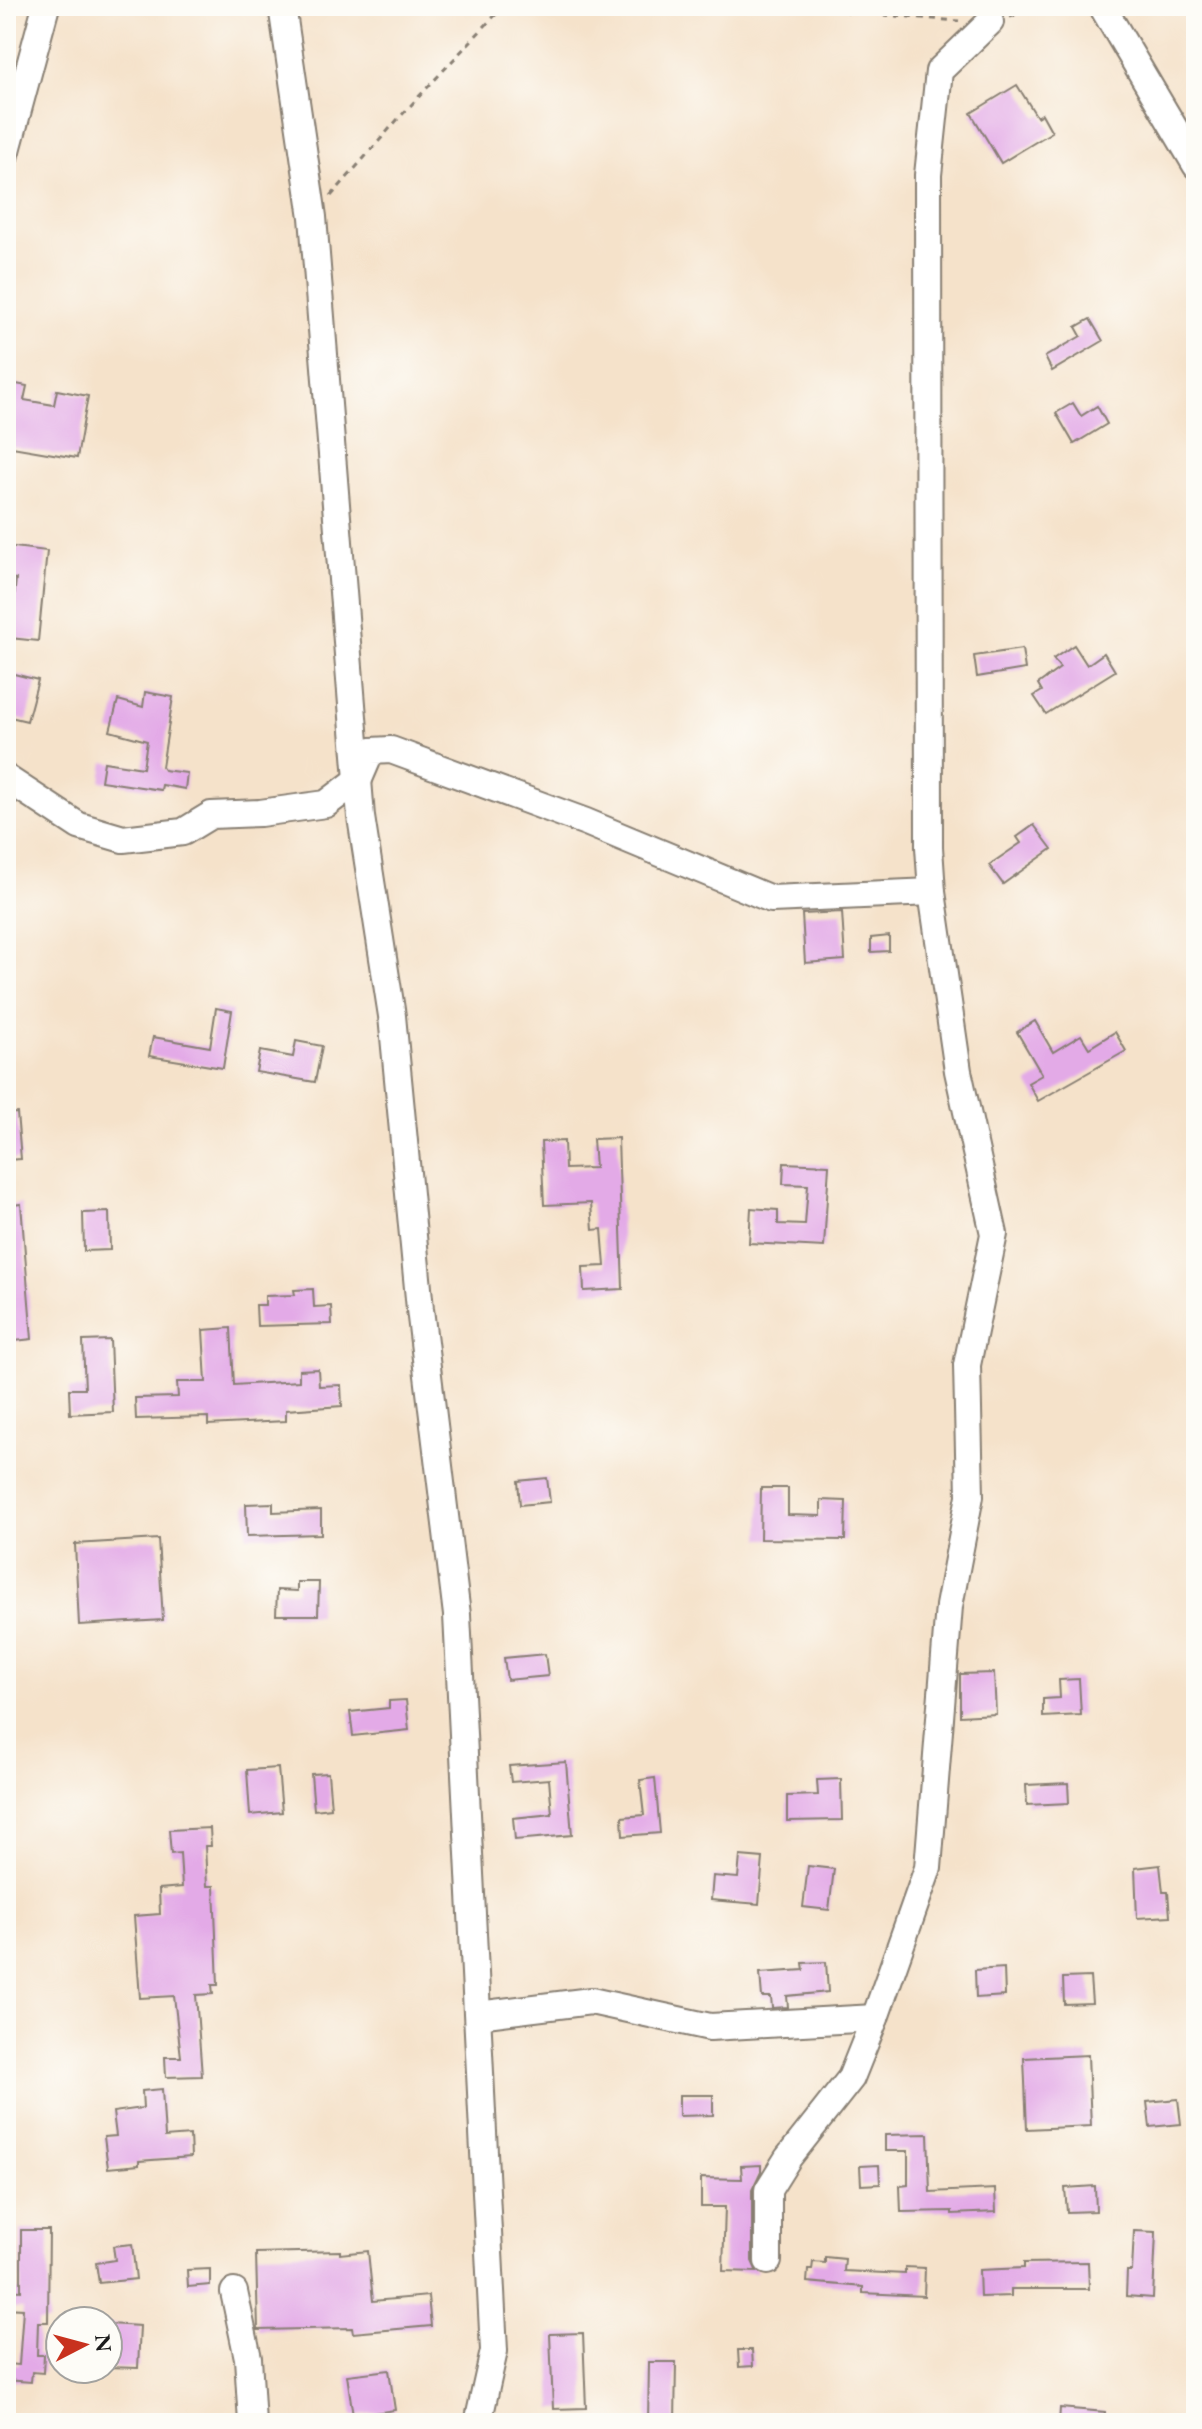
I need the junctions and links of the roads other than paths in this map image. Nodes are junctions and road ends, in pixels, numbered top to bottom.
1 (46, 6) edge
2 (282, 6) edge
3 (1102, 6) edge
4 (990, 22) dead end
5 (12, 108) edge
6 (6, 154) edge
7 (1196, 165) edge
8 (6, 778) edge
9 (359, 779) junction
10 (932, 892) junction
11 (478, 2015) junction
12 (875, 2018) junction
13 (768, 2261) dead end
14 (234, 2292) dead end
15 (252, 2423) edge
16 (478, 2423) edge

1 - 5 street
2 - 9 street
3 - 7 street
4 - 10 street
5 - 6 street
8 - 9 street
9 - 10 street
9 - 11 street
10 - 12 street
11 - 12 street
11 - 16 street
12 - 13 street
14 - 15 street

